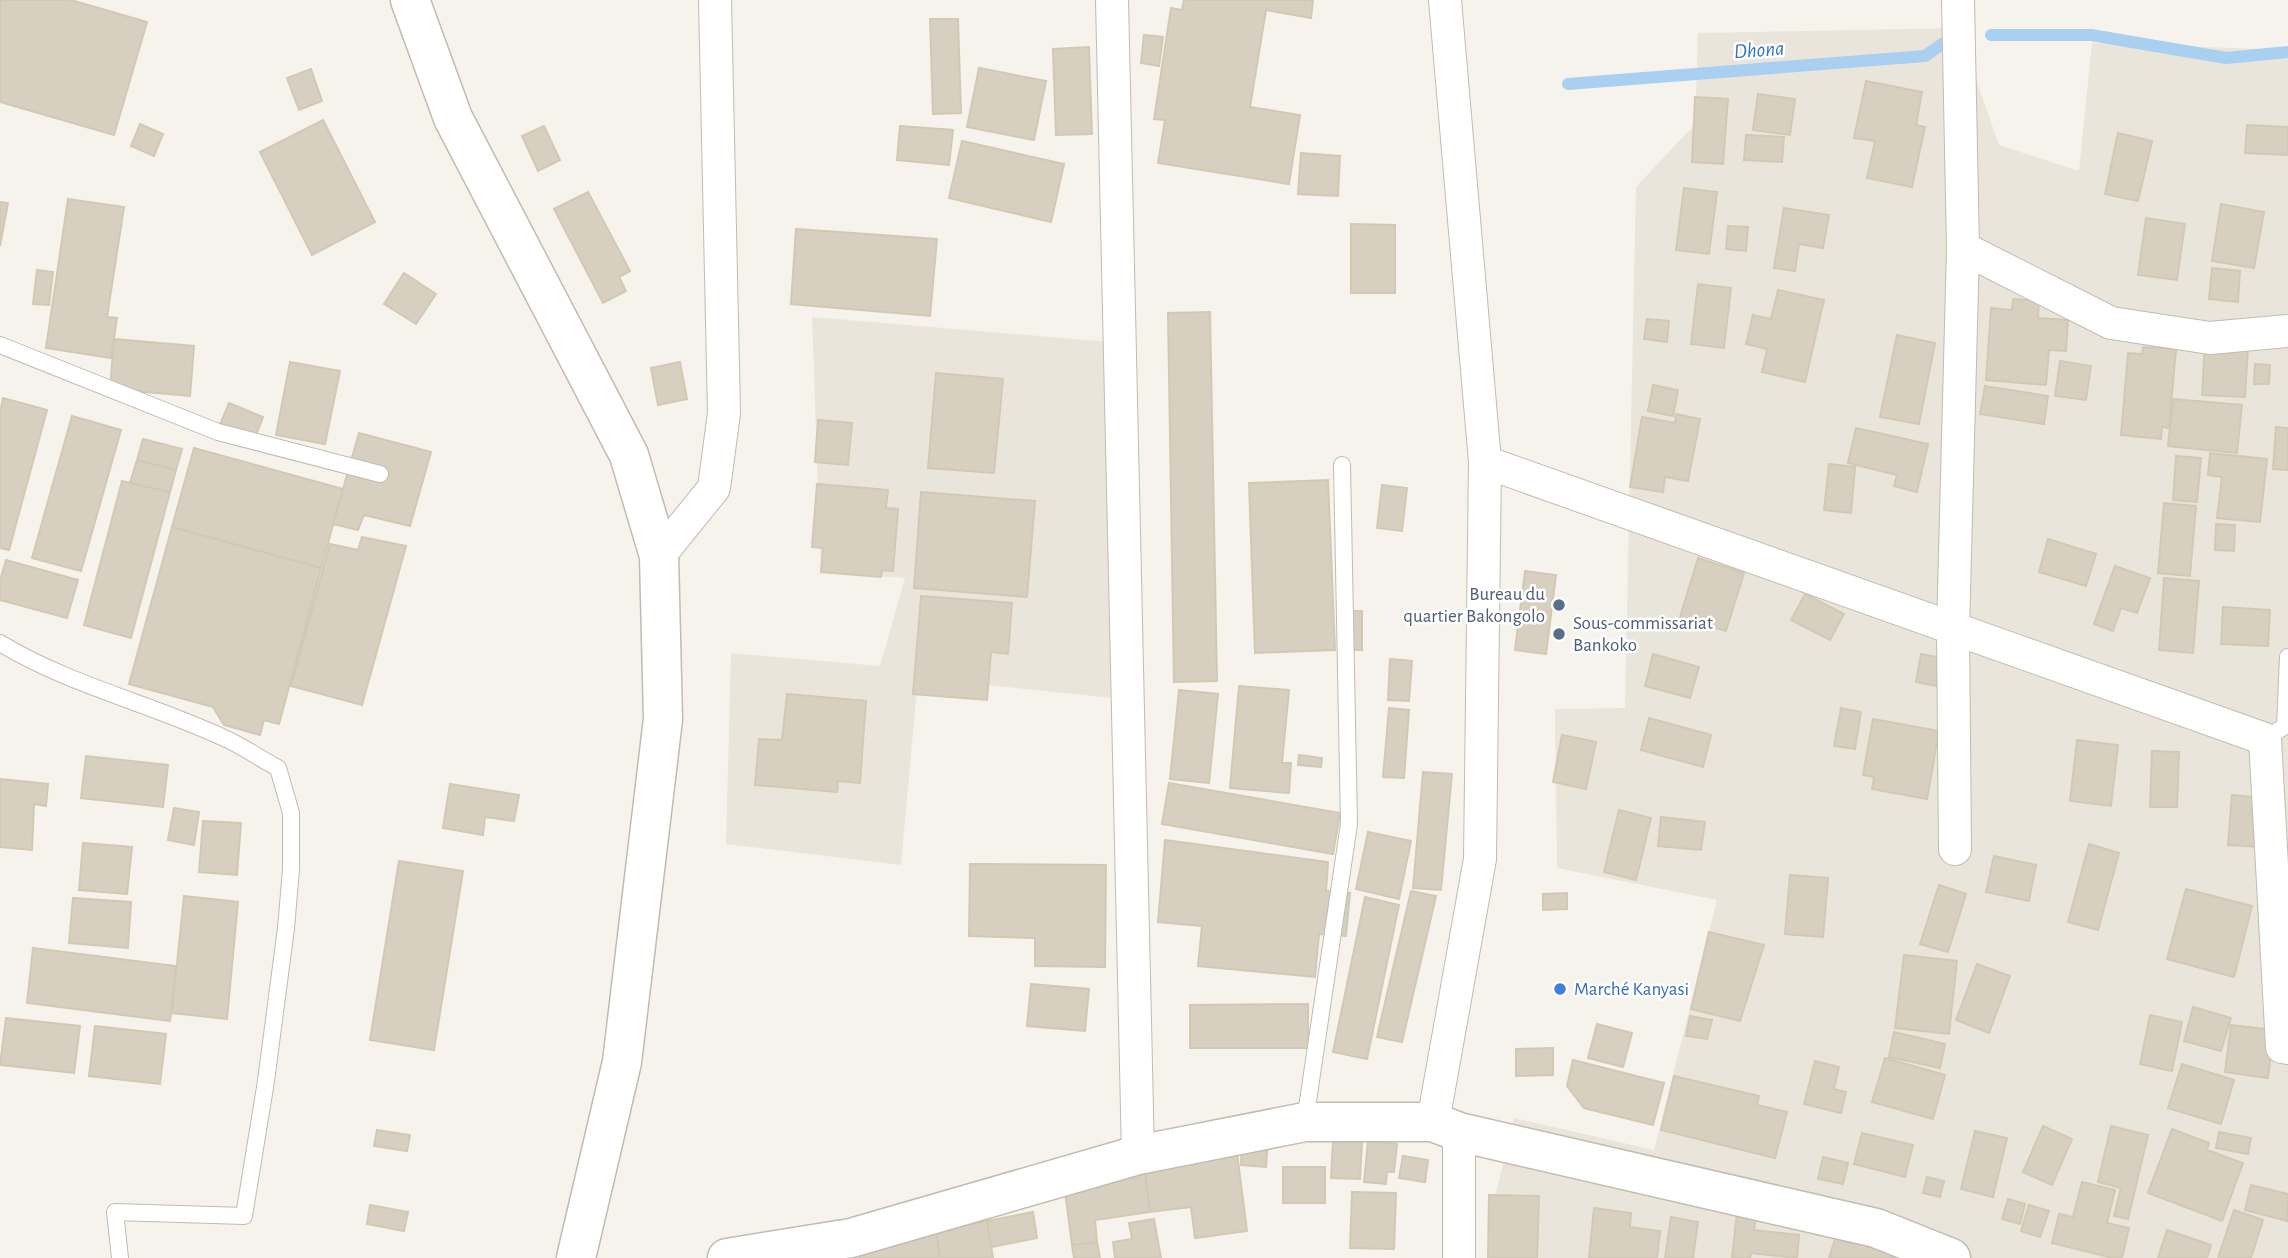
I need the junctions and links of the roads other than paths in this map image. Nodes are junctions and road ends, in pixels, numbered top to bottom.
1 (410, 0) edge
2 (715, 0) edge
3 (1112, 0) edge
4 (1446, 0) edge
5 (1958, 0) edge
6 (1962, 248) junction
7 (2288, 331) edge
8 (0, 345) edge
9 (1485, 462) junction
10 (1342, 465) dead end
11 (380, 474) dead end
12 (659, 556) junction
13 (1953, 630) junction
14 (0, 643) edge
15 (2288, 657) edge
16 (2265, 739) junction
17 (1955, 849) dead end
18 (2288, 1048) edge
19 (1305, 1122) junction
20 (1446, 1127) junction
21 (1138, 1154) junction
22 (120, 1258) edge
23 (576, 1258) edge
24 (726, 1258) edge
25 (1459, 1258) edge
26 (1951, 1258) edge

1 - 12 street
2 - 12 street
3 - 21 street
4 - 9 street
5 - 6 street
6 - 7 street
6 - 13 street
8 - 11 lane
9 - 13 street
9 - 20 street
10 - 19 lane
12 - 23 street
13 - 16 street
13 - 17 street
14 - 22 lane
15 - 16 lane
16 - 18 street
19 - 20 street
19 - 21 street
20 - 25 street
20 - 26 street
21 - 24 street

